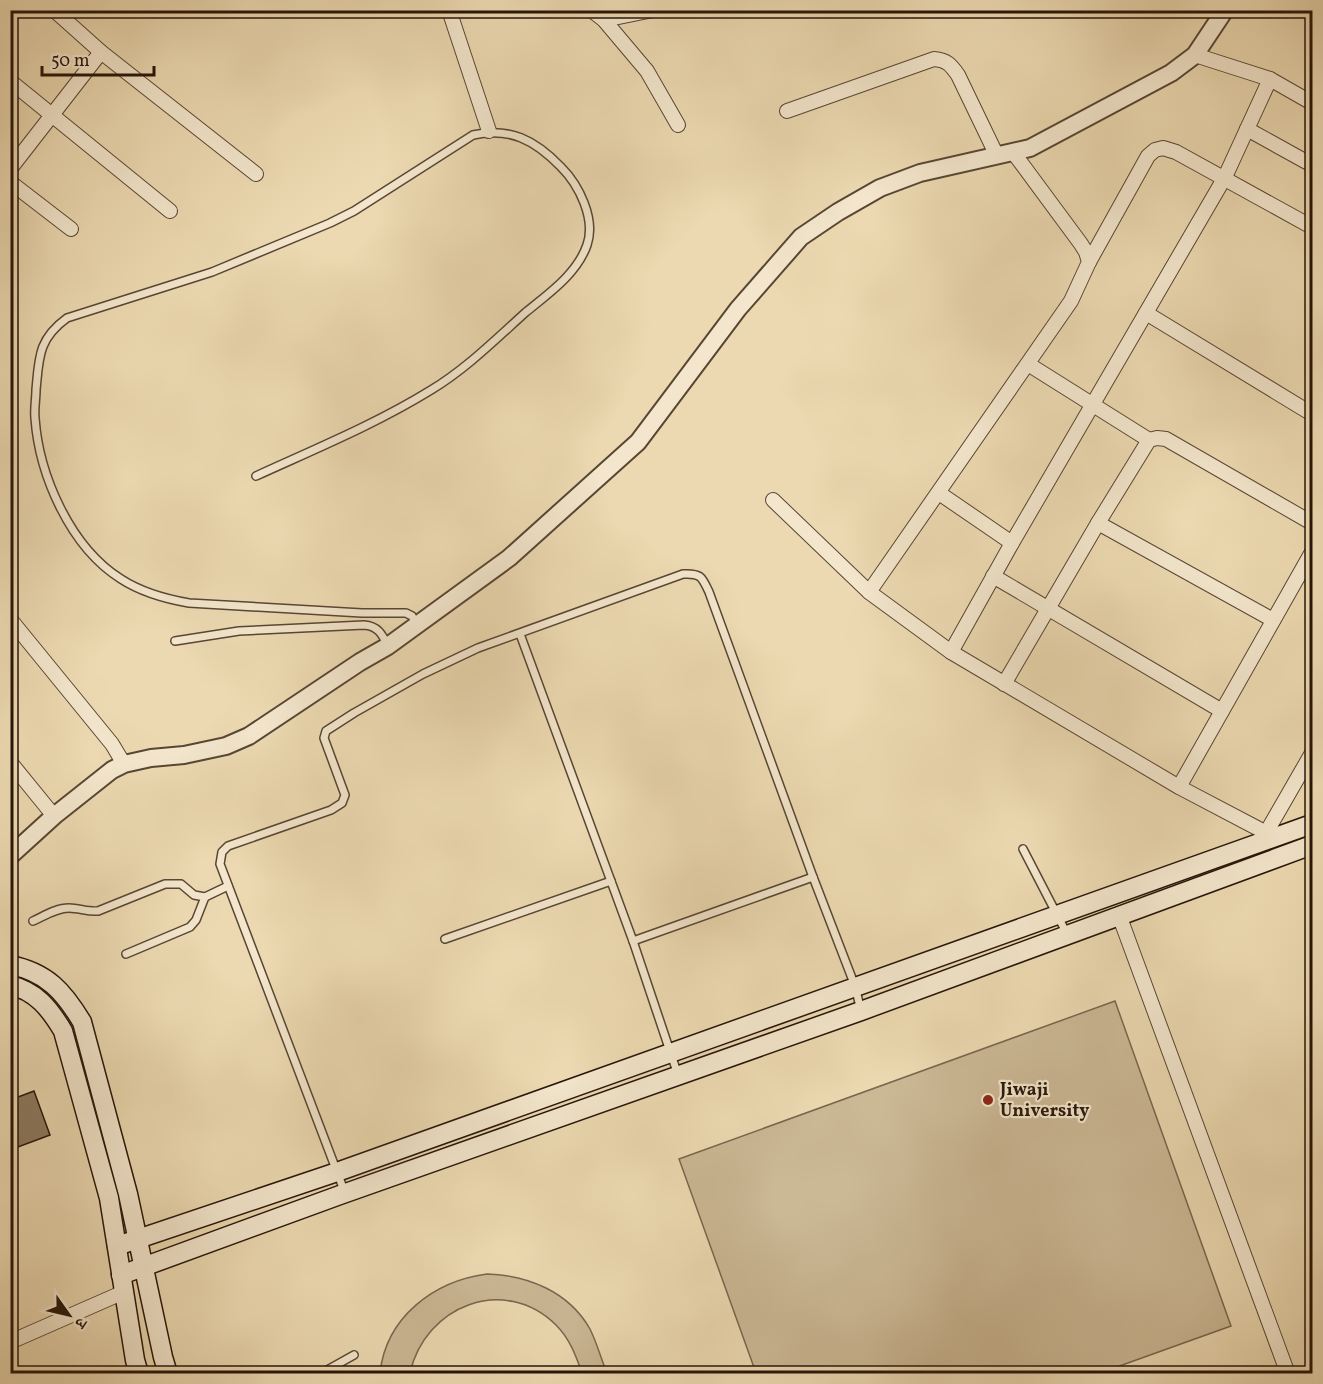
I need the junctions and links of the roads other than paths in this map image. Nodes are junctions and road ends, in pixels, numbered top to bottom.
1 (54, 10) edge
2 (449, 10) edge
3 (591, 10) edge
4 (653, 10) edge
5 (1225, 10) edge
6 (604, 20) junction
7 (101, 52) junction
8 (1195, 55) junction
9 (1270, 79) junction
10 (10, 81) edge
11 (1312, 103) edge
12 (787, 111) dead end
13 (53, 115) junction
14 (678, 125) dead end
15 (1247, 129) junction
16 (489, 131) junction
17 (1005, 154) junction
18 (1312, 165) edge
19 (10, 169) edge
20 (255, 174) dead end
21 (1225, 177) junction
22 (10, 182) edge
23 (170, 211) dead end
24 (1312, 227) edge
25 (71, 229) dead end
26 (1089, 262) junction
27 (1146, 313) junction
28 (1028, 364) junction
29 (1094, 404) junction
30 (1312, 414) edge
31 (1149, 440) junction
32 (256, 476) dead end
33 (939, 493) junction
34 (773, 500) dead end
35 (1098, 523) junction
36 (1312, 523) edge
37 (1012, 543) junction
38 (1312, 552) edge
39 (993, 576) junction
40 (869, 592) junction
41 (1048, 608) junction
42 (10, 619) edge
43 (1273, 620) junction
44 (417, 625) junction
45 (520, 634) junction
46 (175, 641) dead end
47 (387, 646) junction
48 (951, 652) junction
49 (1004, 684) junction
50 (1222, 711) junction
51 (1312, 753) edge
52 (10, 762) edge
53 (124, 764) junction
54 (1179, 787) junction
55 (54, 816) junction
56 (1312, 824) edge
57 (1271, 836) junction
58 (1312, 845) edge
59 (1023, 849) dead end
60 (10, 856) edge
61 (813, 877) junction
62 (611, 881) junction
63 (228, 886) junction
64 (206, 897) junction
65 (1059, 915) junction
66 (1119, 915) junction
67 (33, 921) dead end
68 (1067, 934) junction
69 (445, 939) dead end
70 (633, 942) junction
71 (126, 954) dead end
72 (10, 964) edge
73 (10, 985) edge
74 (855, 986) junction
75 (861, 1011) junction
76 (672, 1053) junction
77 (679, 1076) junction
78 (337, 1172) junction
79 (345, 1193) junction
80 (137, 1239) junction
81 (117, 1246) junction
82 (143, 1268) junction
83 (123, 1284) junction
84 (10, 1342) edge
85 (354, 1355) dead end
86 (139, 1374) edge
87 (168, 1374) edge
88 (320, 1374) edge
89 (1288, 1374) edge

1 - 7 street
2 - 16 street
3 - 6 street
4 - 6 street
5 - 8 street
6 - 14 street
7 - 13 street
7 - 20 street
8 - 9 street
8 - 17 street
9 - 11 street
9 - 15 street
10 - 13 street
12 - 17 street
13 - 19 street
13 - 23 street
15 - 18 street
15 - 21 street
16 - 32 lane
16 - 44 lane
17 - 26 street
17 - 44 street
21 - 24 street
21 - 26 street
21 - 27 street
22 - 25 street
26 - 28 street
27 - 29 street
27 - 30 street
28 - 29 street
28 - 33 street
29 - 31 street
29 - 37 street
31 - 35 street
31 - 36 street
33 - 37 street
33 - 40 street
34 - 40 street
35 - 41 street
35 - 43 street
37 - 39 street
38 - 43 street
39 - 41 street
39 - 48 street
40 - 48 street
41 - 49 street
41 - 50 street
42 - 53 street
43 - 50 street
44 - 47 street
45 - 61 lane
45 - 62 lane
45 - 63 lane
46 - 47 lane
47 - 53 street
48 - 49 street
49 - 54 street
50 - 54 street
51 - 57 street
52 - 55 street
53 - 55 street
54 - 57 street
55 - 60 street
56 - 57 main road
57 - 65 main road
58 - 66 main road
59 - 65 lane
61 - 70 lane
61 - 74 lane
62 - 69 lane
62 - 70 lane
63 - 64 lane
63 - 78 lane
64 - 67 lane
64 - 71 lane
65 - 68 lane
65 - 74 main road
66 - 68 main road
66 - 89 street
68 - 75 main road
70 - 76 lane
72 - 80 main road
73 - 81 main road
74 - 75 lane
74 - 76 main road
75 - 77 main road
76 - 77 lane
76 - 78 main road
77 - 79 main road
78 - 79 lane
78 - 80 main road
79 - 82 main road
80 - 81 main road
80 - 82 main road
81 - 83 main road
82 - 83 main road
82 - 87 main road
83 - 84 street
83 - 86 main road
85 - 88 lane

